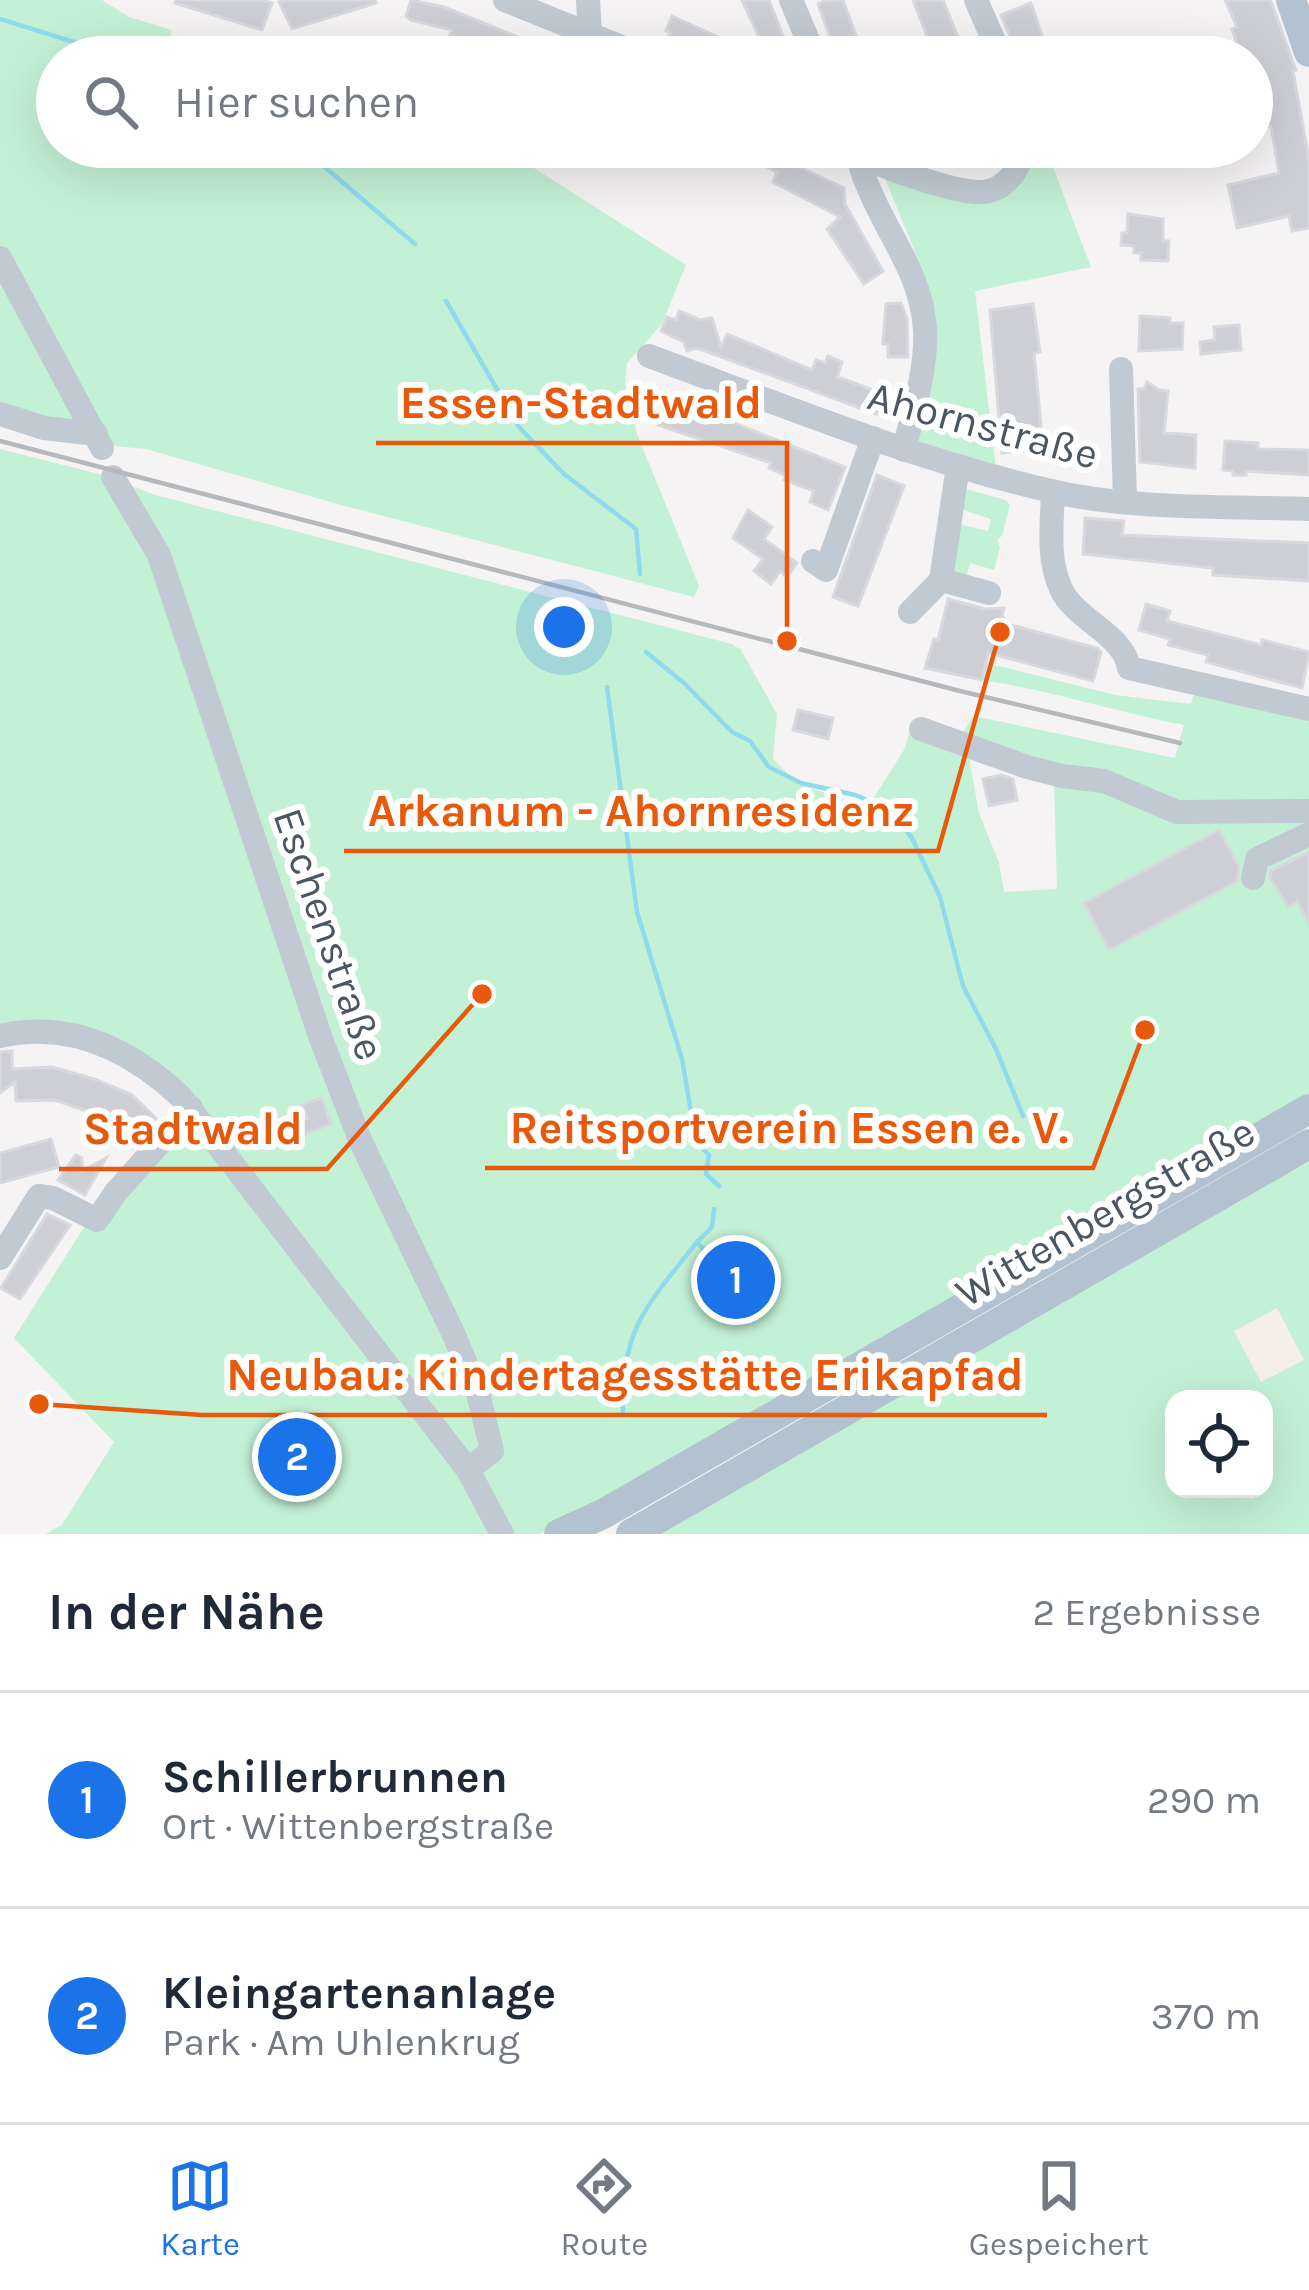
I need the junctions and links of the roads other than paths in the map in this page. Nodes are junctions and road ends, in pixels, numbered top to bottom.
1 (505, 0) edge
2 (588, 0) edge
3 (790, 0) edge
4 (976, 0) edge
5 (590, 35) joint
6 (806, 36) edge
7 (992, 36) edge
8 (859, 168) edge
9 (890, 168) edge
10 (1016, 168) edge
11 (0, 258) edge
12 (649, 356) dead end
13 (1121, 369) dead end
14 (0, 414) edge
15 (873, 438) junction
16 (904, 450) junction
17 (958, 466) junction
18 (113, 477) dead end
19 (1053, 492) junction
20 (1125, 500) junction
21 (1309, 509) edge
22 (814, 561) dead end
23 (940, 580) junction
24 (989, 592) dead end
25 (910, 612) dead end
26 (1309, 709) edge
27 (921, 728) dead end
28 (1309, 811) edge
29 (1309, 834) edge
30 (1253, 878) dead end
31 (0, 1036) edge
32 (191, 1108) junction
33 (1309, 1109) edge
34 (1309, 1144) edge
35 (0, 1258) edge
36 (468, 1470) junction
37 (502, 1534) edge
38 (559, 1534) edge
39 (631, 1534) edge

1 - 5 street
2 - 5 street
3 - 6 street
4 - 7 street
8 - 16 street
9 - 10 street
11 - 14 street
12 - 15 street, Ahornstraße
13 - 20 street
15 - 16 street, Ahornstraße
15 - 22 street
16 - 17 street, Ahornstraße
17 - 19 street, Ahornstraße
17 - 23 street
18 - 36 street, Eschenstraße
19 - 20 street, Ahornstraße
19 - 26 street
20 - 21 street, Ahornstraße
23 - 24 street
23 - 25 street
27 - 28 street
29 - 30 street
31 - 32 street
32 - 35 street
32 - 36 street
33 - 38 main road, Wittenbergstraße
34 - 39 main road, Wittenbergstraße
36 - 37 street

